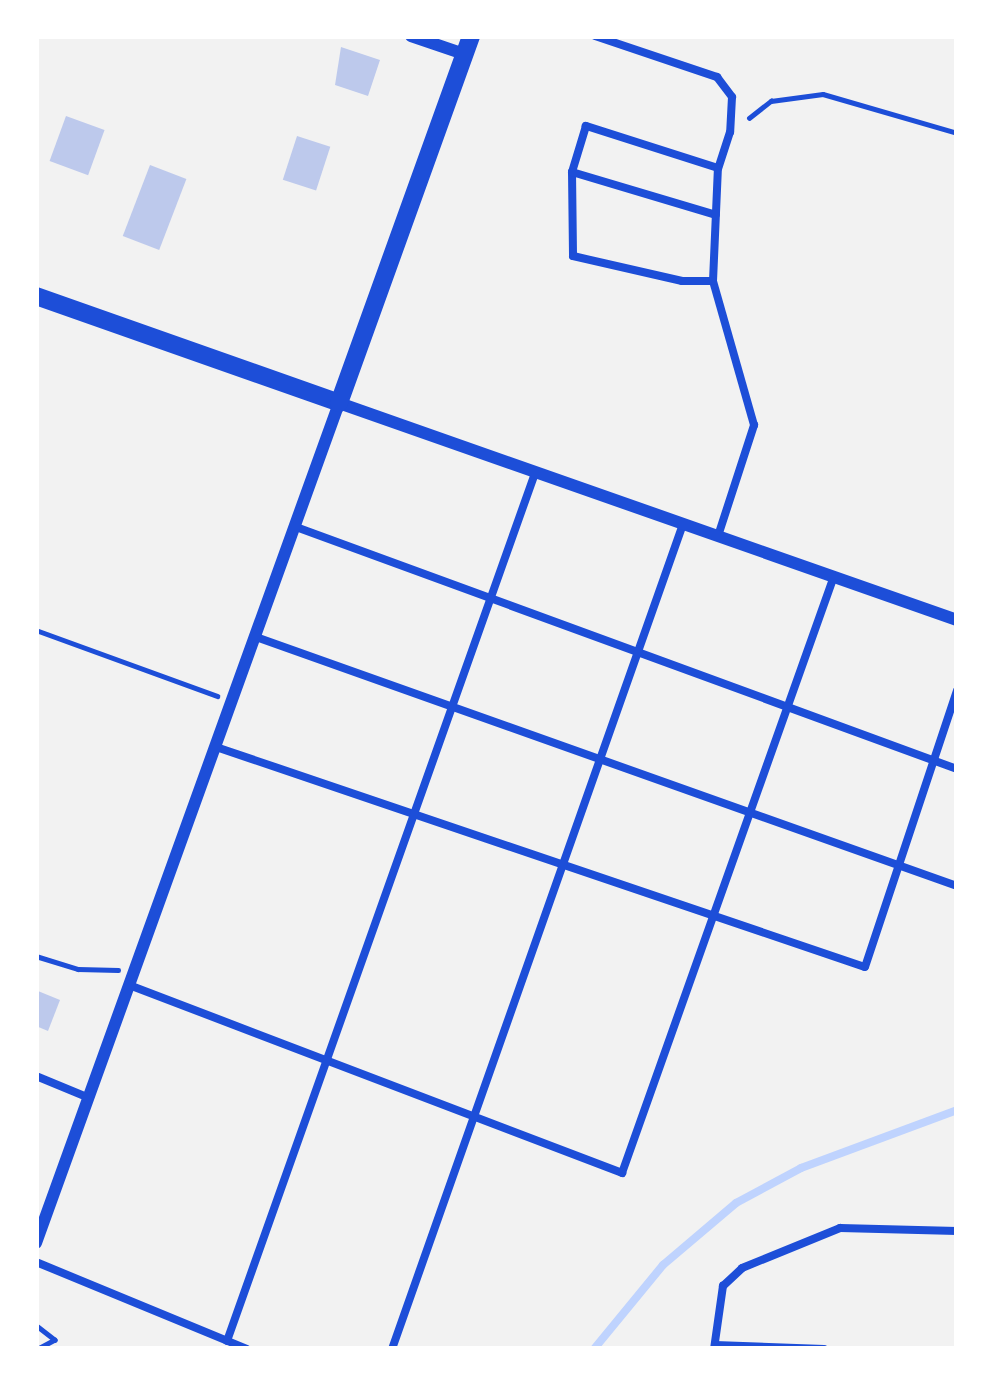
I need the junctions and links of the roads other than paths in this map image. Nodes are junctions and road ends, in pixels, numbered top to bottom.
1 (411, 36) edge
2 (595, 36) edge
3 (467, 45) edge
4 (718, 168) junction
5 (572, 172) junction
6 (716, 215) junction
7 (713, 281) junction
8 (36, 296) edge
9 (339, 403) junction
10 (535, 472) junction
11 (684, 524) junction
12 (294, 526) junction
13 (718, 536) junction
14 (834, 576) junction
15 (492, 600) junction
16 (957, 620) edge
17 (254, 637) junction
18 (638, 654) junction
19 (957, 690) edge
20 (453, 711) junction
21 (786, 711) junction
22 (215, 747) junction
23 (599, 761) junction
24 (932, 761) junction
25 (957, 770) edge
26 (416, 814) junction
27 (750, 814) junction
28 (562, 864) junction
29 (898, 865) junction
30 (957, 886) edge
31 (714, 916) junction
32 (129, 985) junction
33 (328, 1061) junction
34 (36, 1076) edge
35 (88, 1097) junction
36 (472, 1117) junction
37 (957, 1231) edge
38 (36, 1243) edge
39 (36, 1262) edge
40 (227, 1341) junction
41 (714, 1347) edge
42 (247, 1349) edge
43 (392, 1349) edge
44 (824, 1349) edge

1 - 3 street
2 - 4 lane
3 - 9 street
4 - 5 lane
4 - 6 lane
5 - 6 lane
5 - 7 lane
6 - 7 lane
7 - 13 lane
8 - 9 street
9 - 10 street
9 - 12 street
10 - 11 street
10 - 15 lane
11 - 13 street
11 - 18 lane
12 - 15 lane
12 - 17 street
13 - 14 street
14 - 16 street
14 - 21 lane
15 - 18 lane
15 - 20 lane
17 - 20 lane
17 - 22 street
18 - 21 lane
18 - 23 lane
19 - 24 lane
20 - 23 lane
20 - 26 lane
21 - 24 lane
21 - 27 lane
22 - 26 lane
22 - 32 street
23 - 27 lane
23 - 28 lane
24 - 25 lane
24 - 29 lane
26 - 28 lane
26 - 33 lane
27 - 29 lane
27 - 31 lane
28 - 31 lane
28 - 36 lane
29 - 30 lane
29 - 31 lane
31 - 36 lane
32 - 33 lane
32 - 35 street
33 - 36 lane
33 - 40 lane
34 - 35 lane
35 - 38 street
36 - 43 lane
37 - 41 lane
39 - 40 lane
40 - 42 lane
41 - 44 lane

